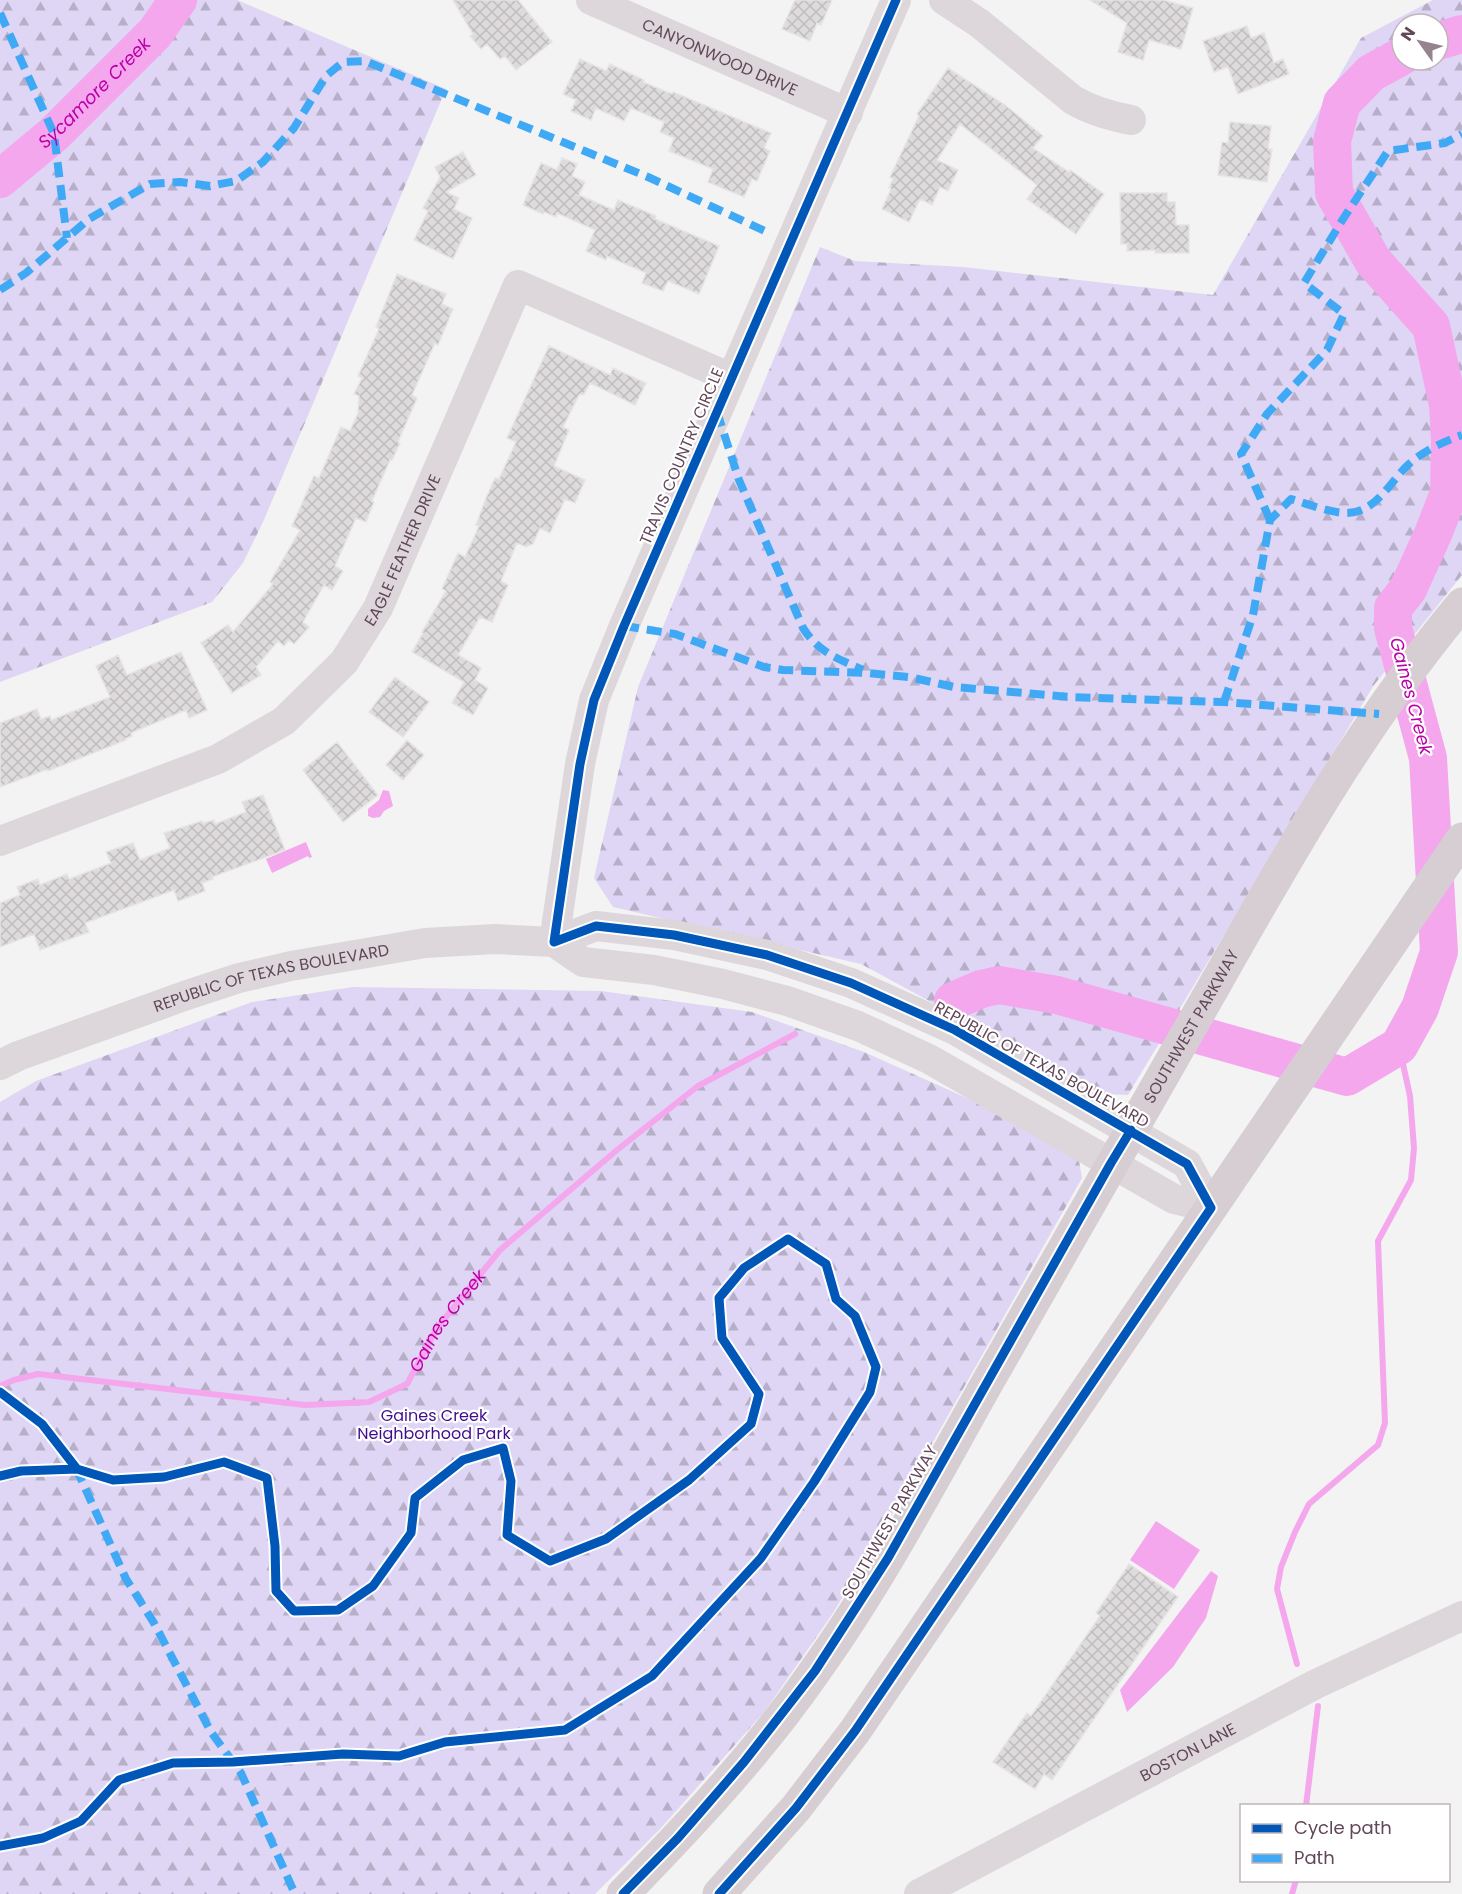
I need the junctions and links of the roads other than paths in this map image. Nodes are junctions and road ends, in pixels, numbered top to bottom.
1 (591, 0) edge
2 (896, 0) edge
3 (944, 0) edge
4 (848, 113) junction
5 (1131, 120) dead end
6 (732, 378) junction
7 (1459, 608) edge
8 (1462, 839) edge
9 (0, 841) edge
10 (554, 942) junction
11 (0, 1065) edge
12 (1131, 1130) junction
13 (1111, 1163) junction
14 (1211, 1209) junction
15 (1462, 1616) edge
16 (623, 1894) edge
17 (719, 1894) edge
18 (919, 1894) edge

1 - 4 street, CANYONWOOD DRIVE
2 - 4 street, TRAVIS COUNTRY CIRCLE
3 - 5 street
4 - 6 street, TRAVIS COUNTRY CIRCLE
6 - 9 street, EAGLE FEATHER DRIVE
6 - 10 street, TRAVIS COUNTRY CIRCLE
7 - 12 main road, SOUTHWEST PARKWAY
8 - 14 main road
10 - 11 street, REPUBLIC OF TEXAS BOULEVARD
10 - 12 street, REPUBLIC OF TEXAS BOULEVARD
10 - 13 street
12 - 13 main road, SOUTHWEST PARKWAY
12 - 14 street, REPUBLIC OF TEXAS BOULEVARD
13 - 14 street
13 - 16 main road, SOUTHWEST PARKWAY
14 - 17 main road
15 - 18 street, BOSTON LANE

